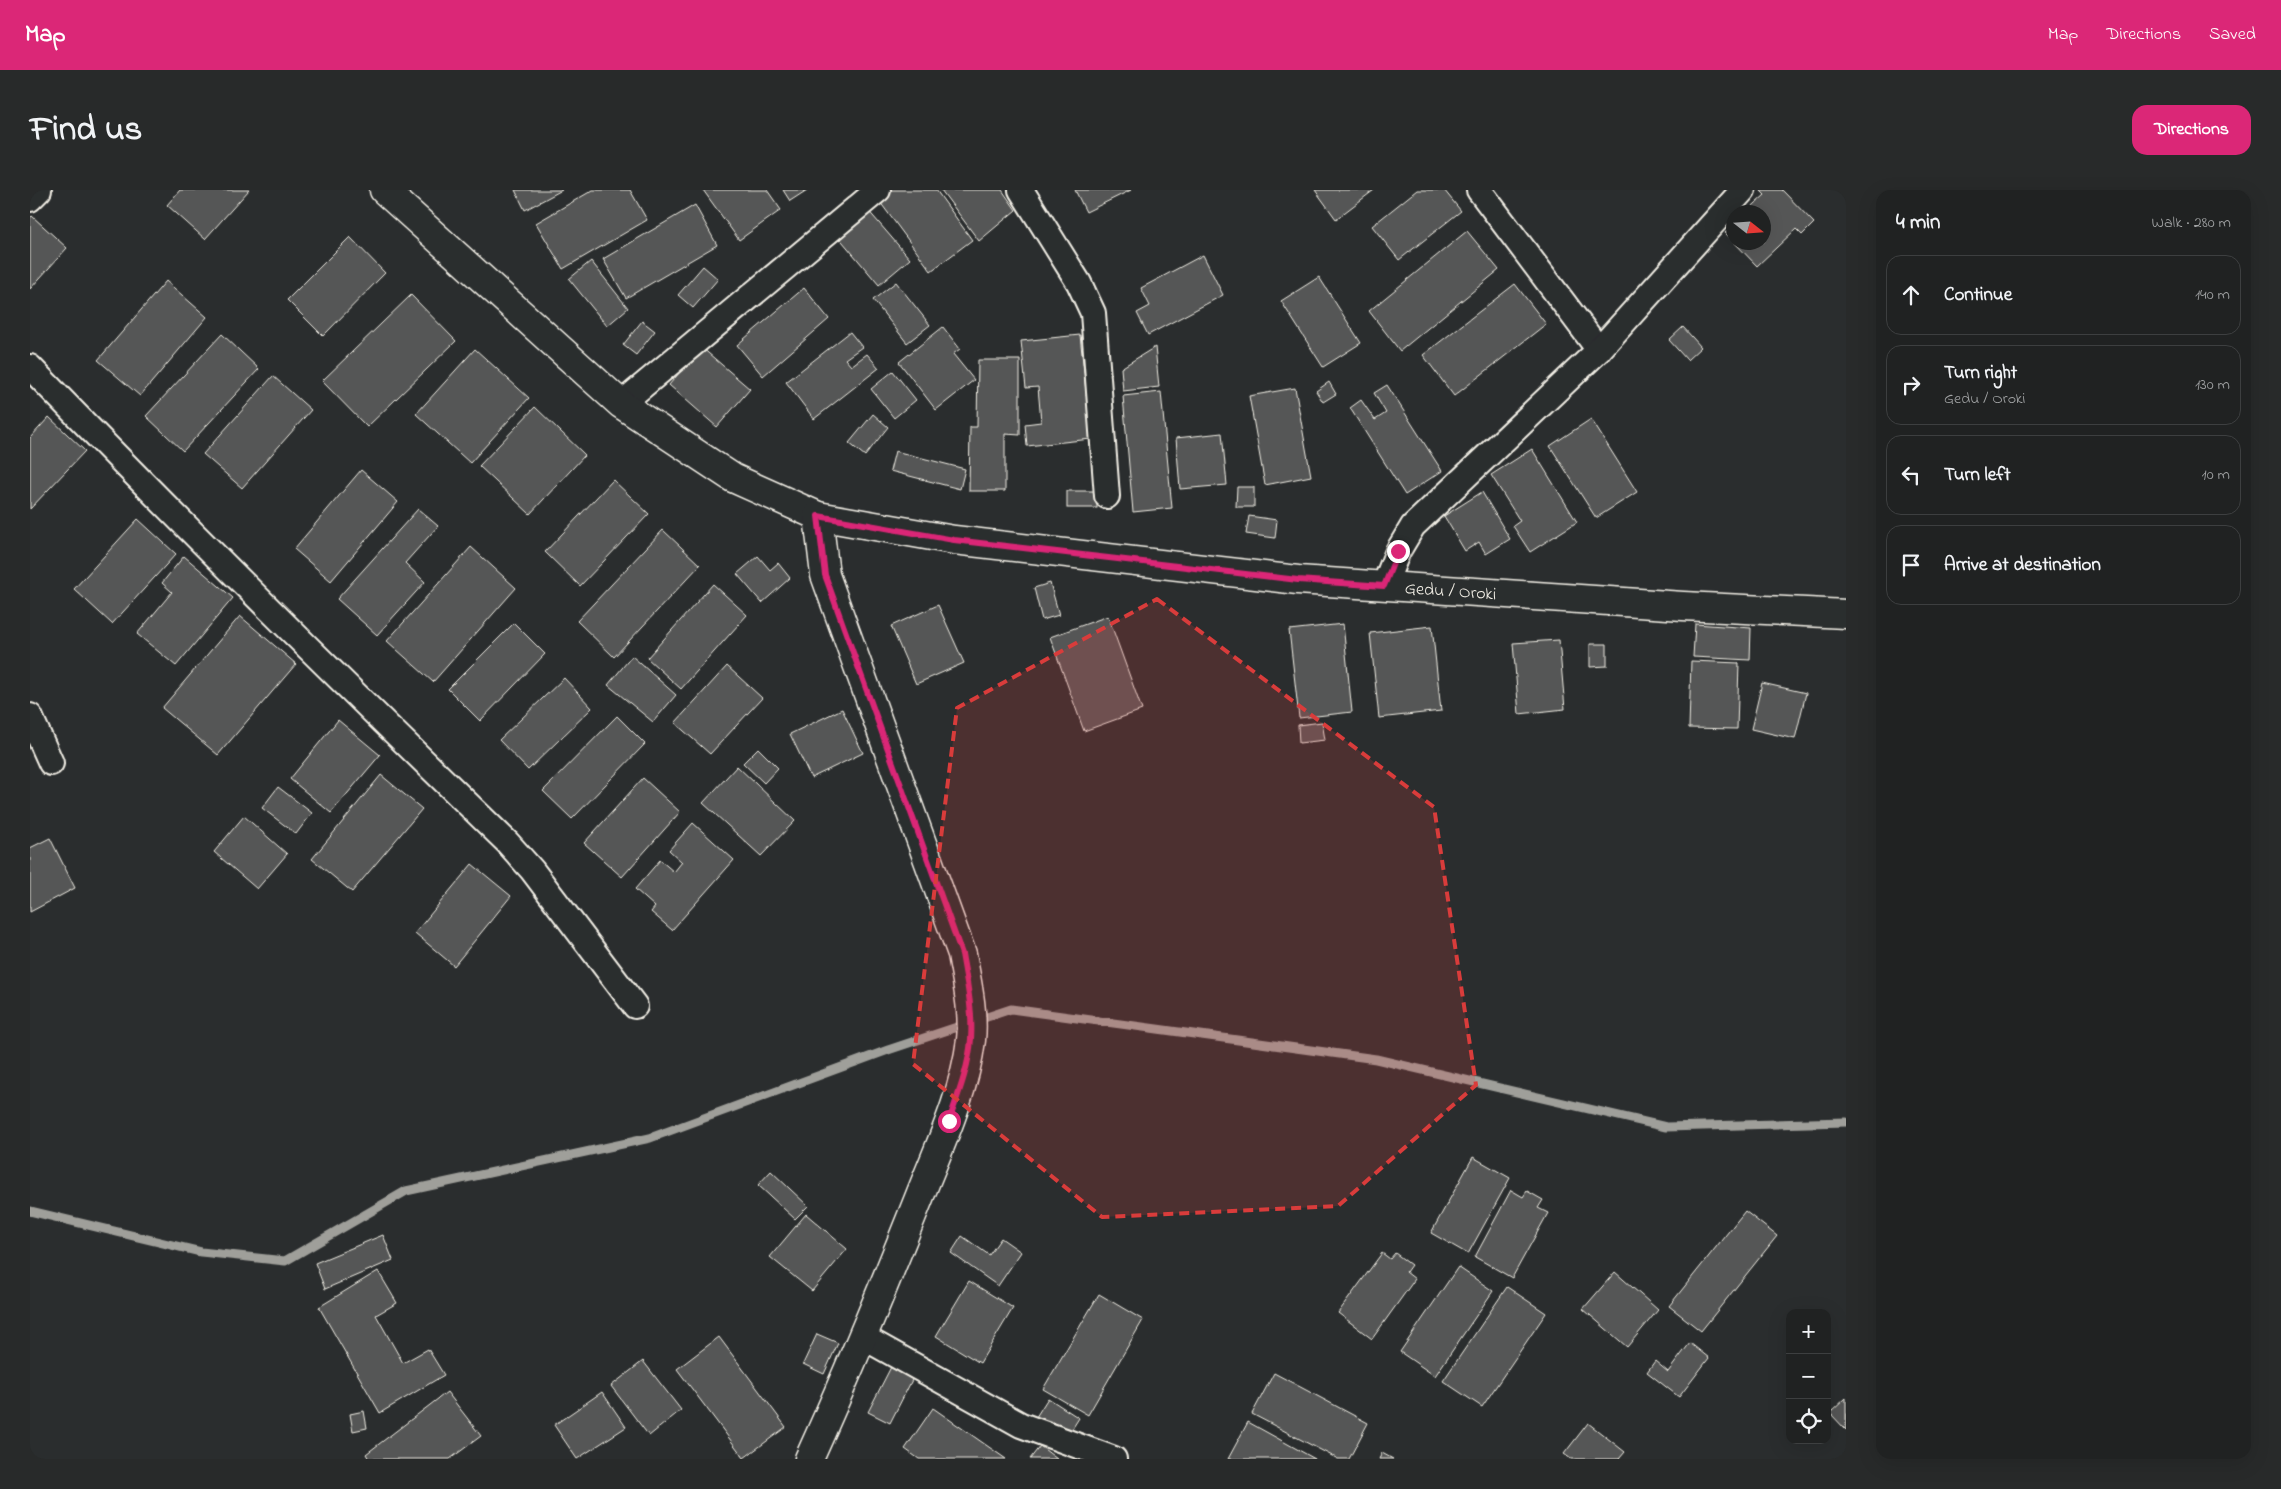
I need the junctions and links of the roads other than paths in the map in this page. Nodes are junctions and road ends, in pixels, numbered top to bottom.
1 (39, 190) edge
2 (384, 190) edge
3 (1022, 190) edge
4 (1480, 190) edge
5 (1744, 190) edge
6 (868, 193) edge
7 (30, 199) edge
8 (1599, 350) junction
9 (30, 368) edge
10 (622, 404) junction
11 (1107, 496) dead end
12 (818, 516) junction
13 (1384, 586) junction
14 (1846, 614) edge
15 (30, 716) edge
16 (51, 763) dead end
17 (635, 1006) dead end
18 (863, 1337) junction
19 (809, 1459) edge
20 (1114, 1459) edge

1 - 7 street
2 - 10 street, Gedu / Oroki
3 - 11 street
4 - 8 street
5 - 8 street
6 - 10 street
8 - 13 street
9 - 17 street
10 - 12 street, Gedu / Oroki
12 - 13 street, Gedu / Oroki
12 - 18 street
13 - 14 street, Gedu / Oroki
15 - 16 street
18 - 19 street
18 - 20 street

